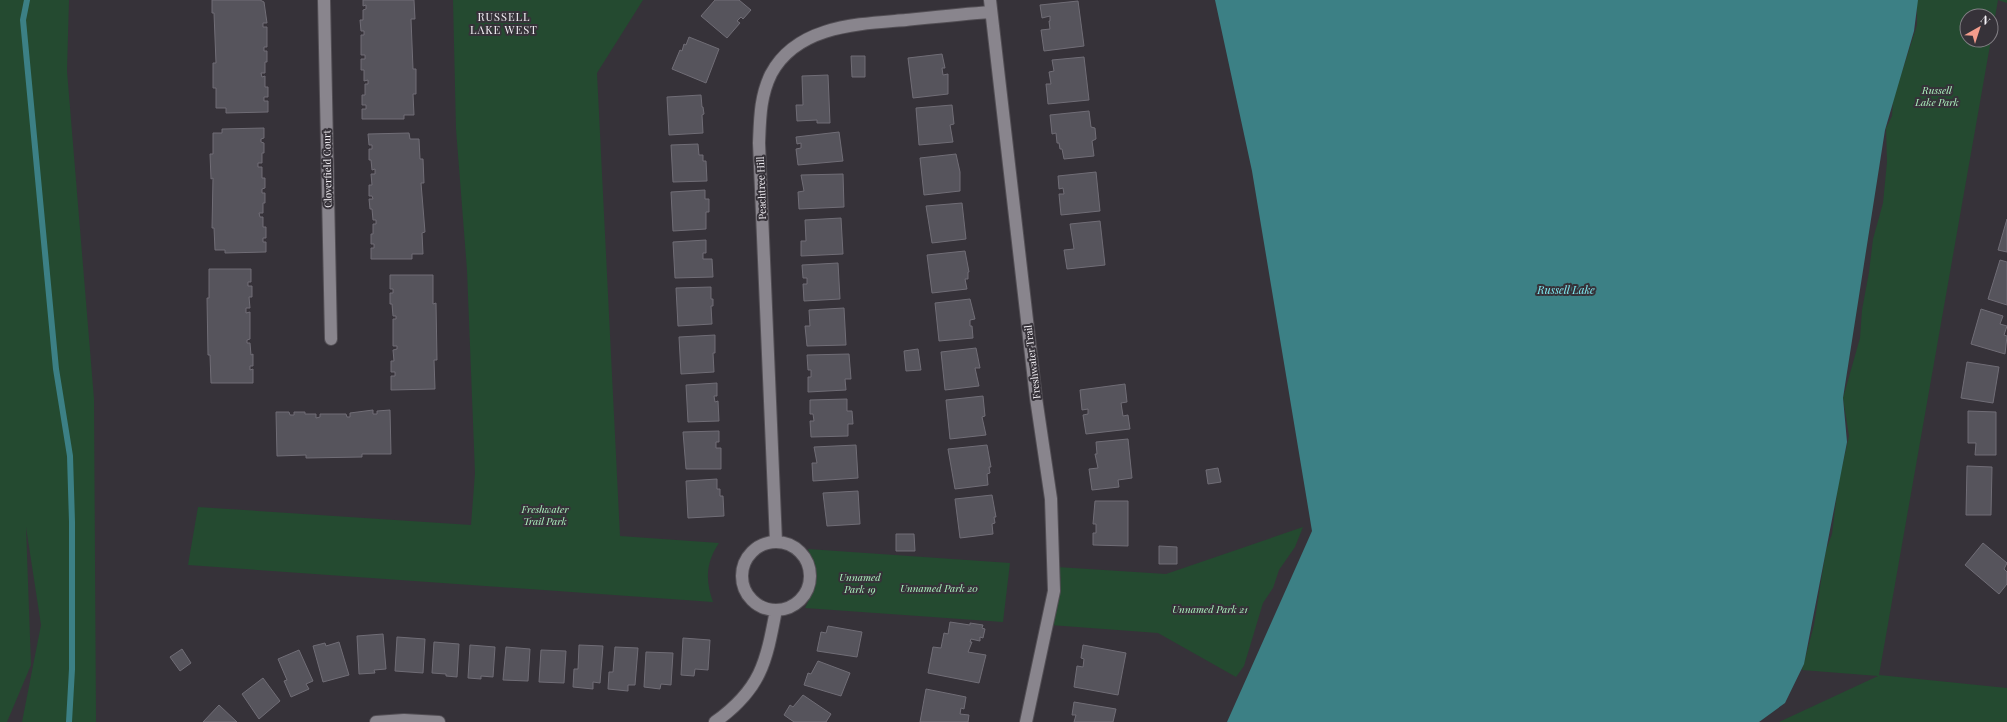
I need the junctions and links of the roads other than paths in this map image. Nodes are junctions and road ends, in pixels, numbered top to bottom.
1 (324, 0) edge
2 (991, 6) edge
3 (331, 339) dead end
4 (776, 542) junction
5 (776, 610) junction
6 (376, 722) edge
7 (439, 722) edge
8 (714, 722) edge
9 (1026, 722) edge

1 - 3 street, Cloverfield Court
2 - 4 street, Peachtree Hill
2 - 9 street, Freshwater Trail
4 - 5 street
4 - 5 street
5 - 8 street
6 - 7 street

